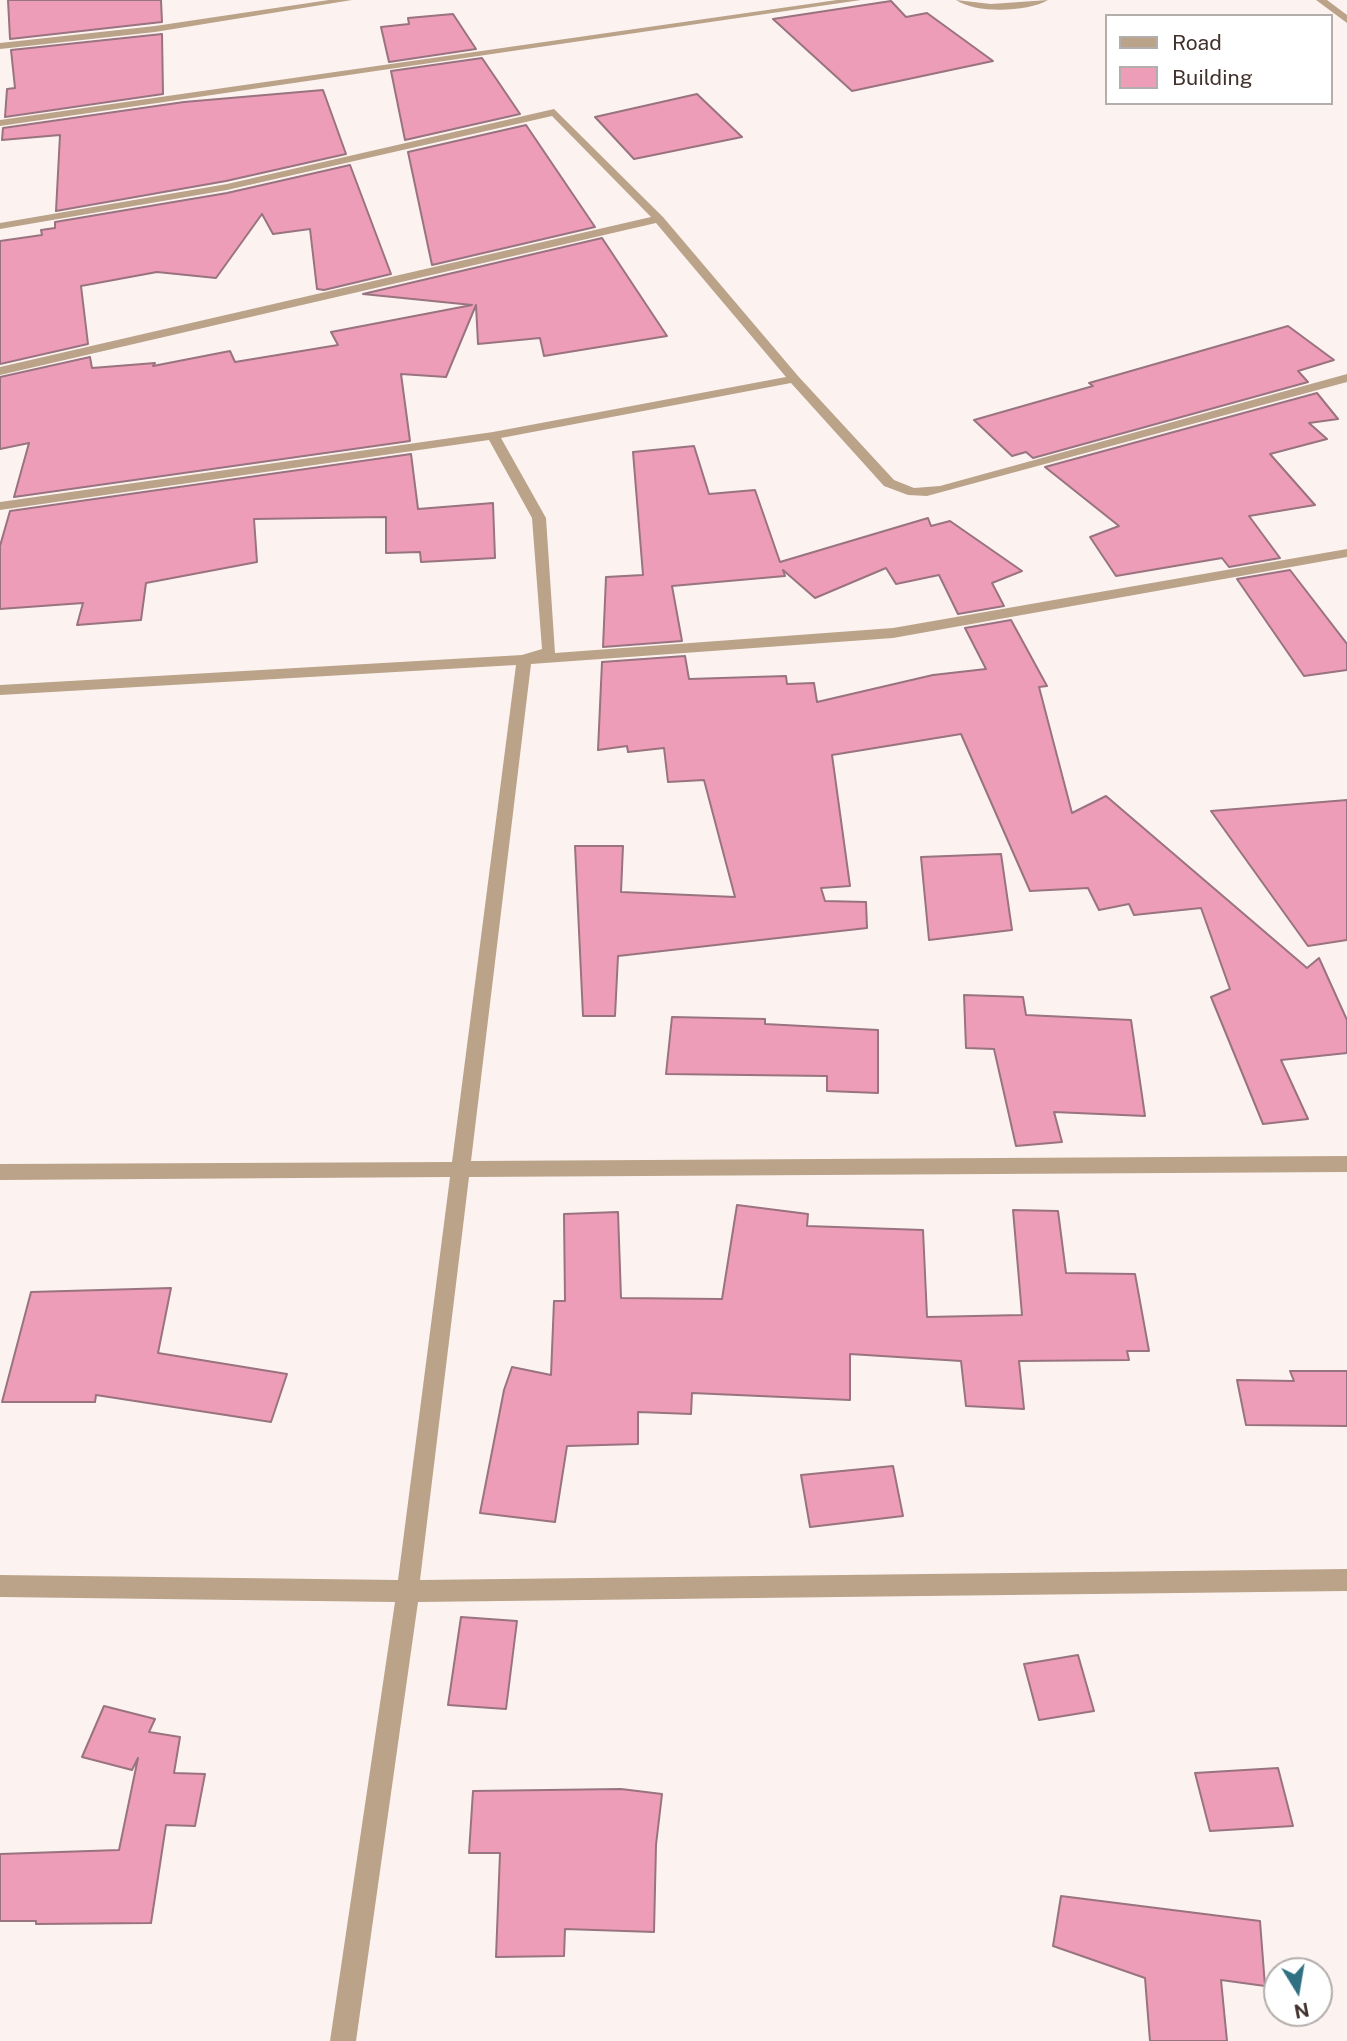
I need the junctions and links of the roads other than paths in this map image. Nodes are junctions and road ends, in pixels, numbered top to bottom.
1 (347, 0) edge
2 (856, 0) edge
3 (961, 0) edge
4 (1043, 0) edge
5 (1321, 0) edge
6 (1347, 20) edge
7 (0, 46) edge
8 (0, 123) edge
9 (659, 219) junction
10 (0, 226) edge
11 (0, 371) edge
12 (1347, 378) edge
13 (794, 380) junction
14 (492, 436) junction
15 (0, 506) edge
16 (1347, 553) edge
17 (524, 660) junction
18 (0, 691) edge
19 (1347, 1164) edge
20 (460, 1167) junction
21 (0, 1172) edge
22 (1347, 1580) edge
23 (0, 1586) edge
24 (408, 1591) junction
25 (344, 2041) edge

1 - 7 street
2 - 8 street
3 - 4 street
5 - 6 street
9 - 10 street
9 - 11 street
9 - 13 street
12 - 13 street
13 - 14 street
14 - 15 street
14 - 17 street
16 - 17 street
17 - 18 street
17 - 20 street
19 - 20 street
20 - 21 street
20 - 24 street
22 - 24 street
23 - 24 street
24 - 25 street

